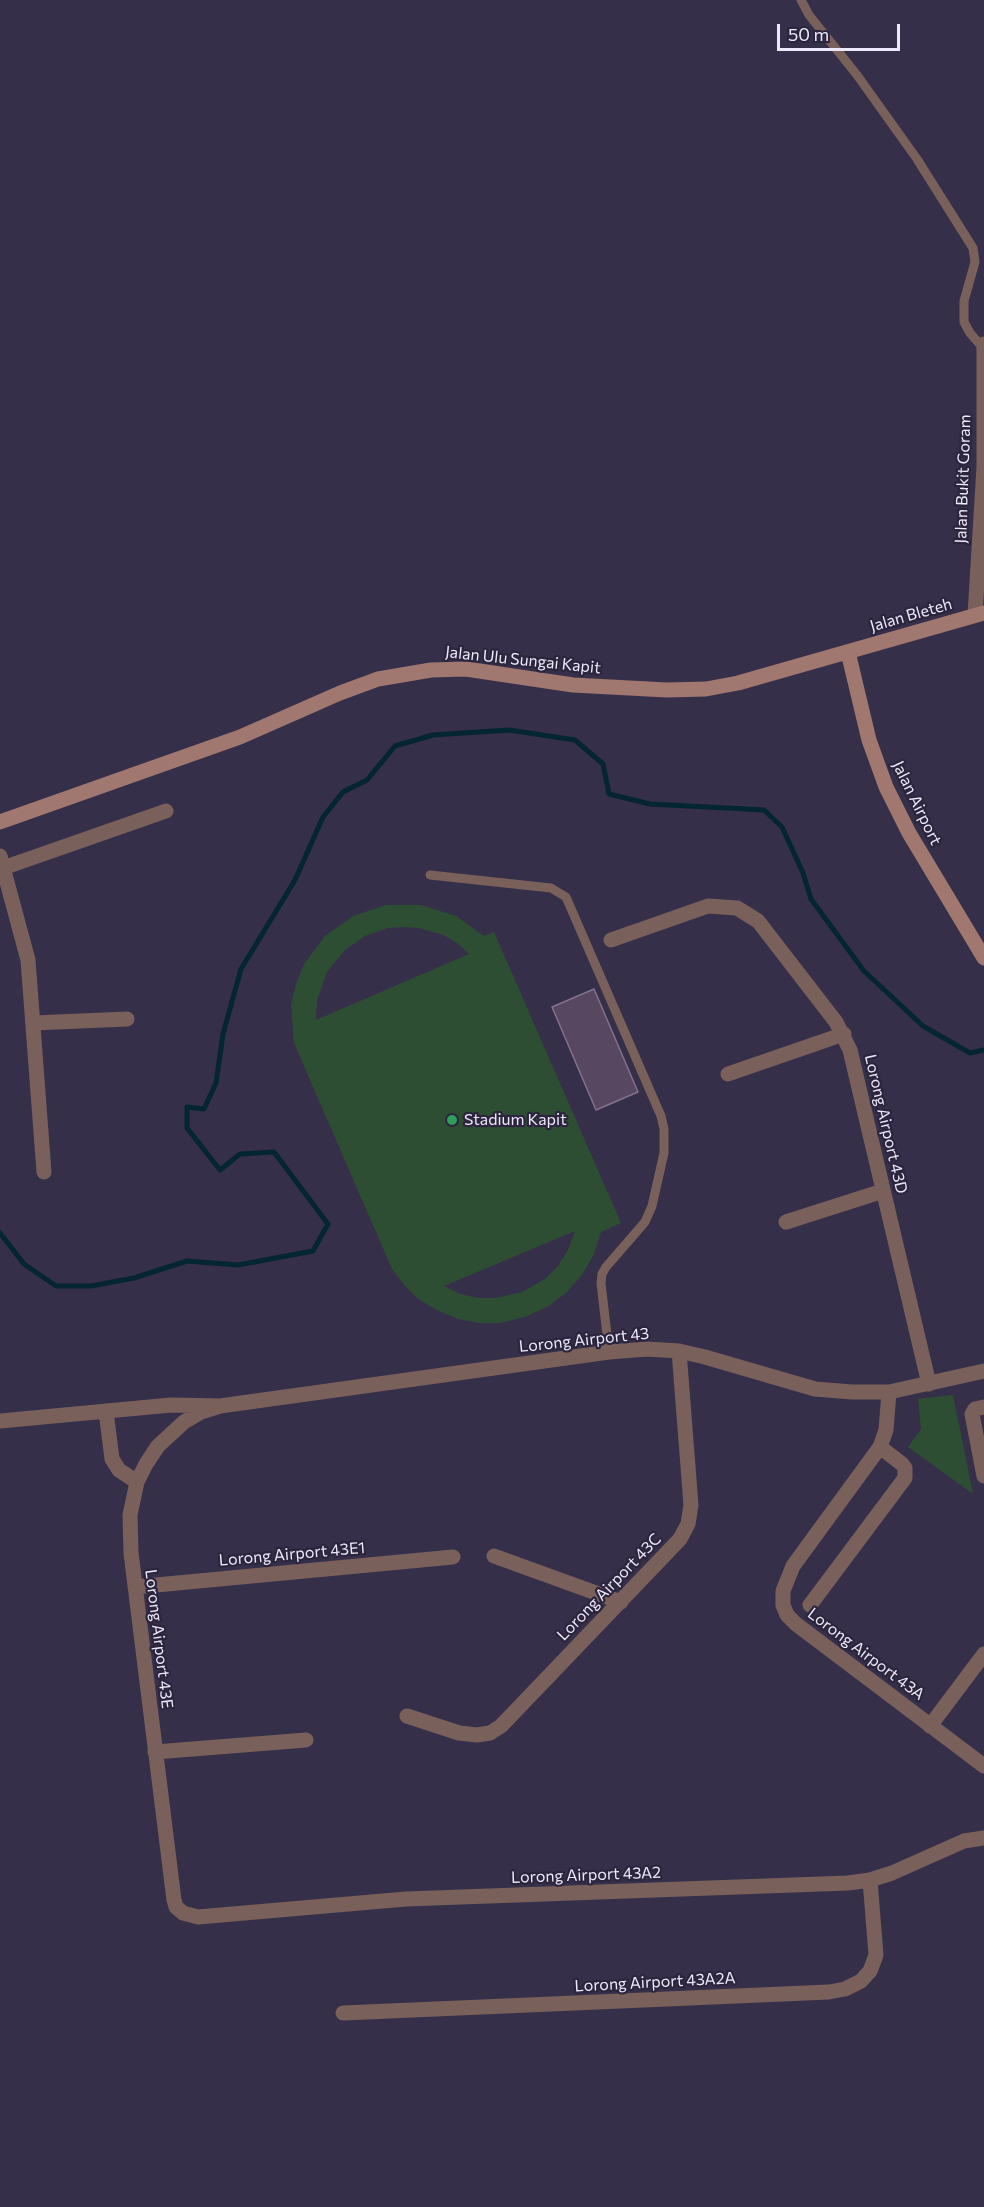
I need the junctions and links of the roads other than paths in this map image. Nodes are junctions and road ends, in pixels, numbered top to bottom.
1 (801, 0) edge
2 (984, 344) edge
3 (984, 349) edge
4 (979, 614) edge
5 (848, 652) junction
6 (166, 811) dead end
7 (0, 822) edge
8 (2, 862) edge
9 (430, 875) dead end
10 (611, 940) dead end
11 (984, 958) edge
12 (127, 1019) dead end
13 (33, 1023) junction
14 (844, 1034) junction
15 (728, 1074) dead end
16 (44, 1172) dead end
17 (884, 1191) junction
18 (786, 1222) dead end
19 (679, 1351) junction
20 (609, 1352) junction
21 (984, 1371) edge
22 (929, 1384) junction
23 (889, 1392) junction
24 (220, 1406) junction
25 (984, 1407) edge
26 (106, 1411) junction
27 (0, 1421) edge
28 (880, 1448) junction
29 (984, 1476) edge
30 (137, 1482) junction
31 (494, 1556) dead end
32 (453, 1557) dead end
33 (135, 1587) junction
34 (621, 1602) junction
35 (810, 1605) dead end
36 (984, 1654) edge
37 (407, 1716) dead end
38 (930, 1726) junction
39 (306, 1740) dead end
40 (155, 1752) junction
41 (984, 1766) edge
42 (984, 1838) edge
43 (870, 1880) junction
44 (183, 1913) joint
45 (343, 2013) dead end

1 - 3 lane
2 - 3 street, Jalan Bukit Goram
3 - 4 street, Jalan Bukit Goram
4 - 5 main road, Jalan Bleteh
5 - 7 main road, Jalan Ulu Sungai Kapit
5 - 11 main road, Jalan Airport
6 - 8 street
8 - 13 street
9 - 20 lane
10 - 14 street, Lorong Airport 43D
12 - 13 street
13 - 16 street
14 - 15 street
14 - 17 street, Lorong Airport 43D
17 - 18 street
17 - 22 street, Lorong Airport 43D
19 - 20 street, Lorong Airport 43
19 - 23 street, Lorong Airport 43
19 - 34 street, Lorong Airport 43C
20 - 24 street, Lorong Airport 43
21 - 22 street, Lorong Airport 43
22 - 23 street, Lorong Airport 43
23 - 28 street, Lorong Airport 43A
24 - 26 street
24 - 30 street, Lorong Airport 43E
25 - 29 street
26 - 27 street
26 - 30 street
28 - 35 street
28 - 38 street, Lorong Airport 43A
30 - 33 street, Lorong Airport 43E
31 - 34 street
32 - 33 street, Lorong Airport 43E1
33 - 40 street, Lorong Airport 43E
34 - 37 street, Lorong Airport 43C
36 - 38 street
38 - 41 street, Lorong Airport 43A
39 - 40 street
40 - 44 street, Lorong Airport 43E
42 - 43 street, Lorong Airport 43A2
43 - 44 street, Lorong Airport 43A2
43 - 45 street, Lorong Airport 43A2A

